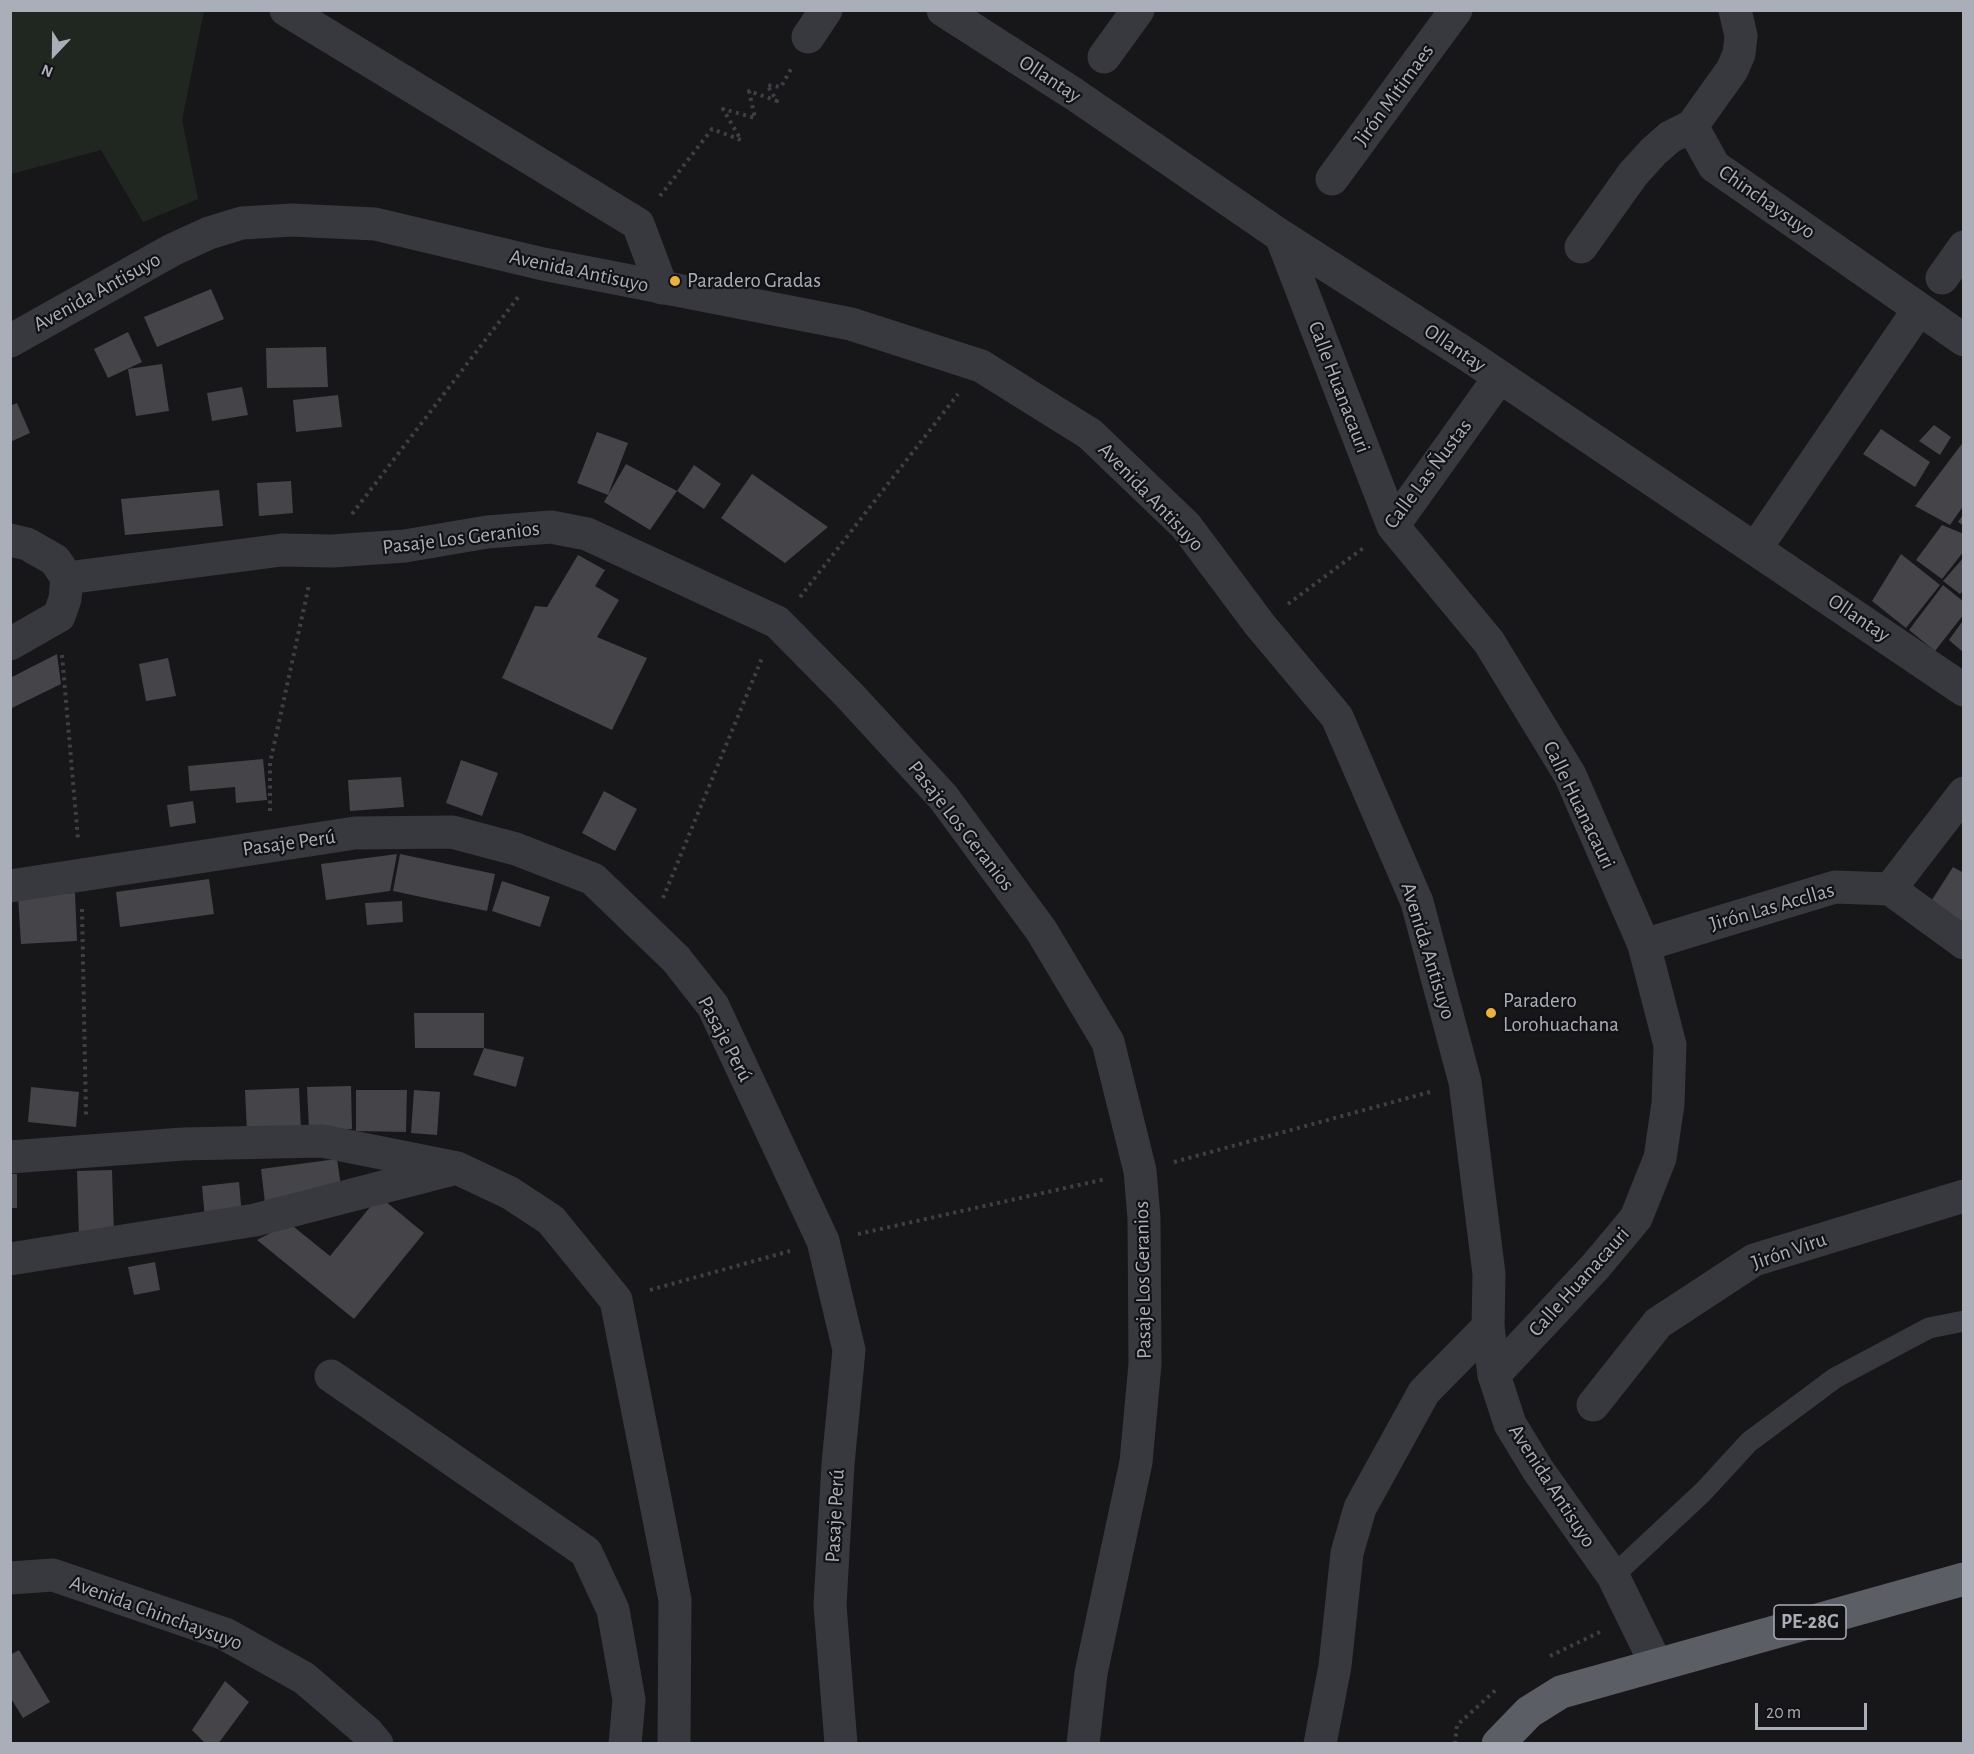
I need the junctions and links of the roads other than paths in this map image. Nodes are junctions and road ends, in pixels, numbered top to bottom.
1 (286, 10) edge
2 (826, 10) edge
3 (943, 10) edge
4 (1138, 10) edge
5 (1456, 10) edge
6 (1735, 10) edge
7 (808, 37) dead end
8 (1104, 57) dead end
9 (1692, 126) junction
10 (1332, 179) dead end
11 (1281, 236) junction
12 (1581, 247) dead end
13 (1964, 247) edge
14 (1942, 278) dead end
15 (662, 288) junction
16 (1919, 309) junction
17 (1964, 340) edge
18 (10, 341) edge
19 (1499, 378) junction
20 (1393, 526) junction
21 (10, 540) edge
22 (1756, 548) junction
23 (67, 578) junction
24 (10, 644) edge
25 (1964, 690) edge
26 (1964, 793) edge
27 (10, 886) edge
28 (1890, 889) junction
29 (1964, 943) edge
30 (1644, 945) junction
31 (10, 1157) edge
32 (457, 1168) junction
33 (1964, 1197) edge
34 (10, 1259) edge
35 (1964, 1321) edge
36 (1488, 1327) junction
37 (1494, 1375) junction
38 (331, 1376) dead end
39 (1593, 1405) dead end
40 (53, 1575) junction
41 (1613, 1576) junction
42 (10, 1578) edge
43 (1964, 1579) edge
44 (10, 1589) edge
45 (1656, 1664) junction
46 (377, 1743) edge
47 (625, 1743) edge
48 (674, 1743) edge
49 (841, 1743) edge
50 (1083, 1743) edge
51 (1320, 1743) edge
52 (1498, 1743) edge

1 - 15 street
2 - 7 street
3 - 11 street, Ollantay
4 - 8 street
5 - 10 street, Jirón Mitimaes
6 - 9 street
9 - 12 street
9 - 16 street, Chinchaysuyo
11 - 19 street, Ollantay
11 - 20 street, Calle Huanacauri
13 - 14 street
15 - 18 street, Avenida Antisuyo
15 - 36 street, Avenida Antisuyo
16 - 17 street, Chinchaysuyo
16 - 22 street
19 - 20 street, Calle Las Ñustas
19 - 22 street, Ollantay
20 - 30 street, Calle Huanacauri
21 - 23 street
22 - 25 street, Ollantay
23 - 24 street
23 - 50 street, Pasaje Los Geranios
26 - 28 street
27 - 49 street, Pasaje Perú
28 - 29 street
28 - 30 street, Jirón Las Accllas
30 - 37 street, Calle Huanacauri
31 - 32 street
32 - 34 street
32 - 48 street
33 - 39 street, Jirón Viru
35 - 41 lane
36 - 37 street, Avenida Antisuyo
36 - 51 street
37 - 41 street, Avenida Antisuyo
38 - 47 street
40 - 42 street, Avenida Chinchaysuyo
40 - 44 street
40 - 46 street, Avenida Chinchaysuyo
41 - 45 street, Avenida Antisuyo
43 - 45 highway, PE-28G
45 - 52 highway, PE-28G

